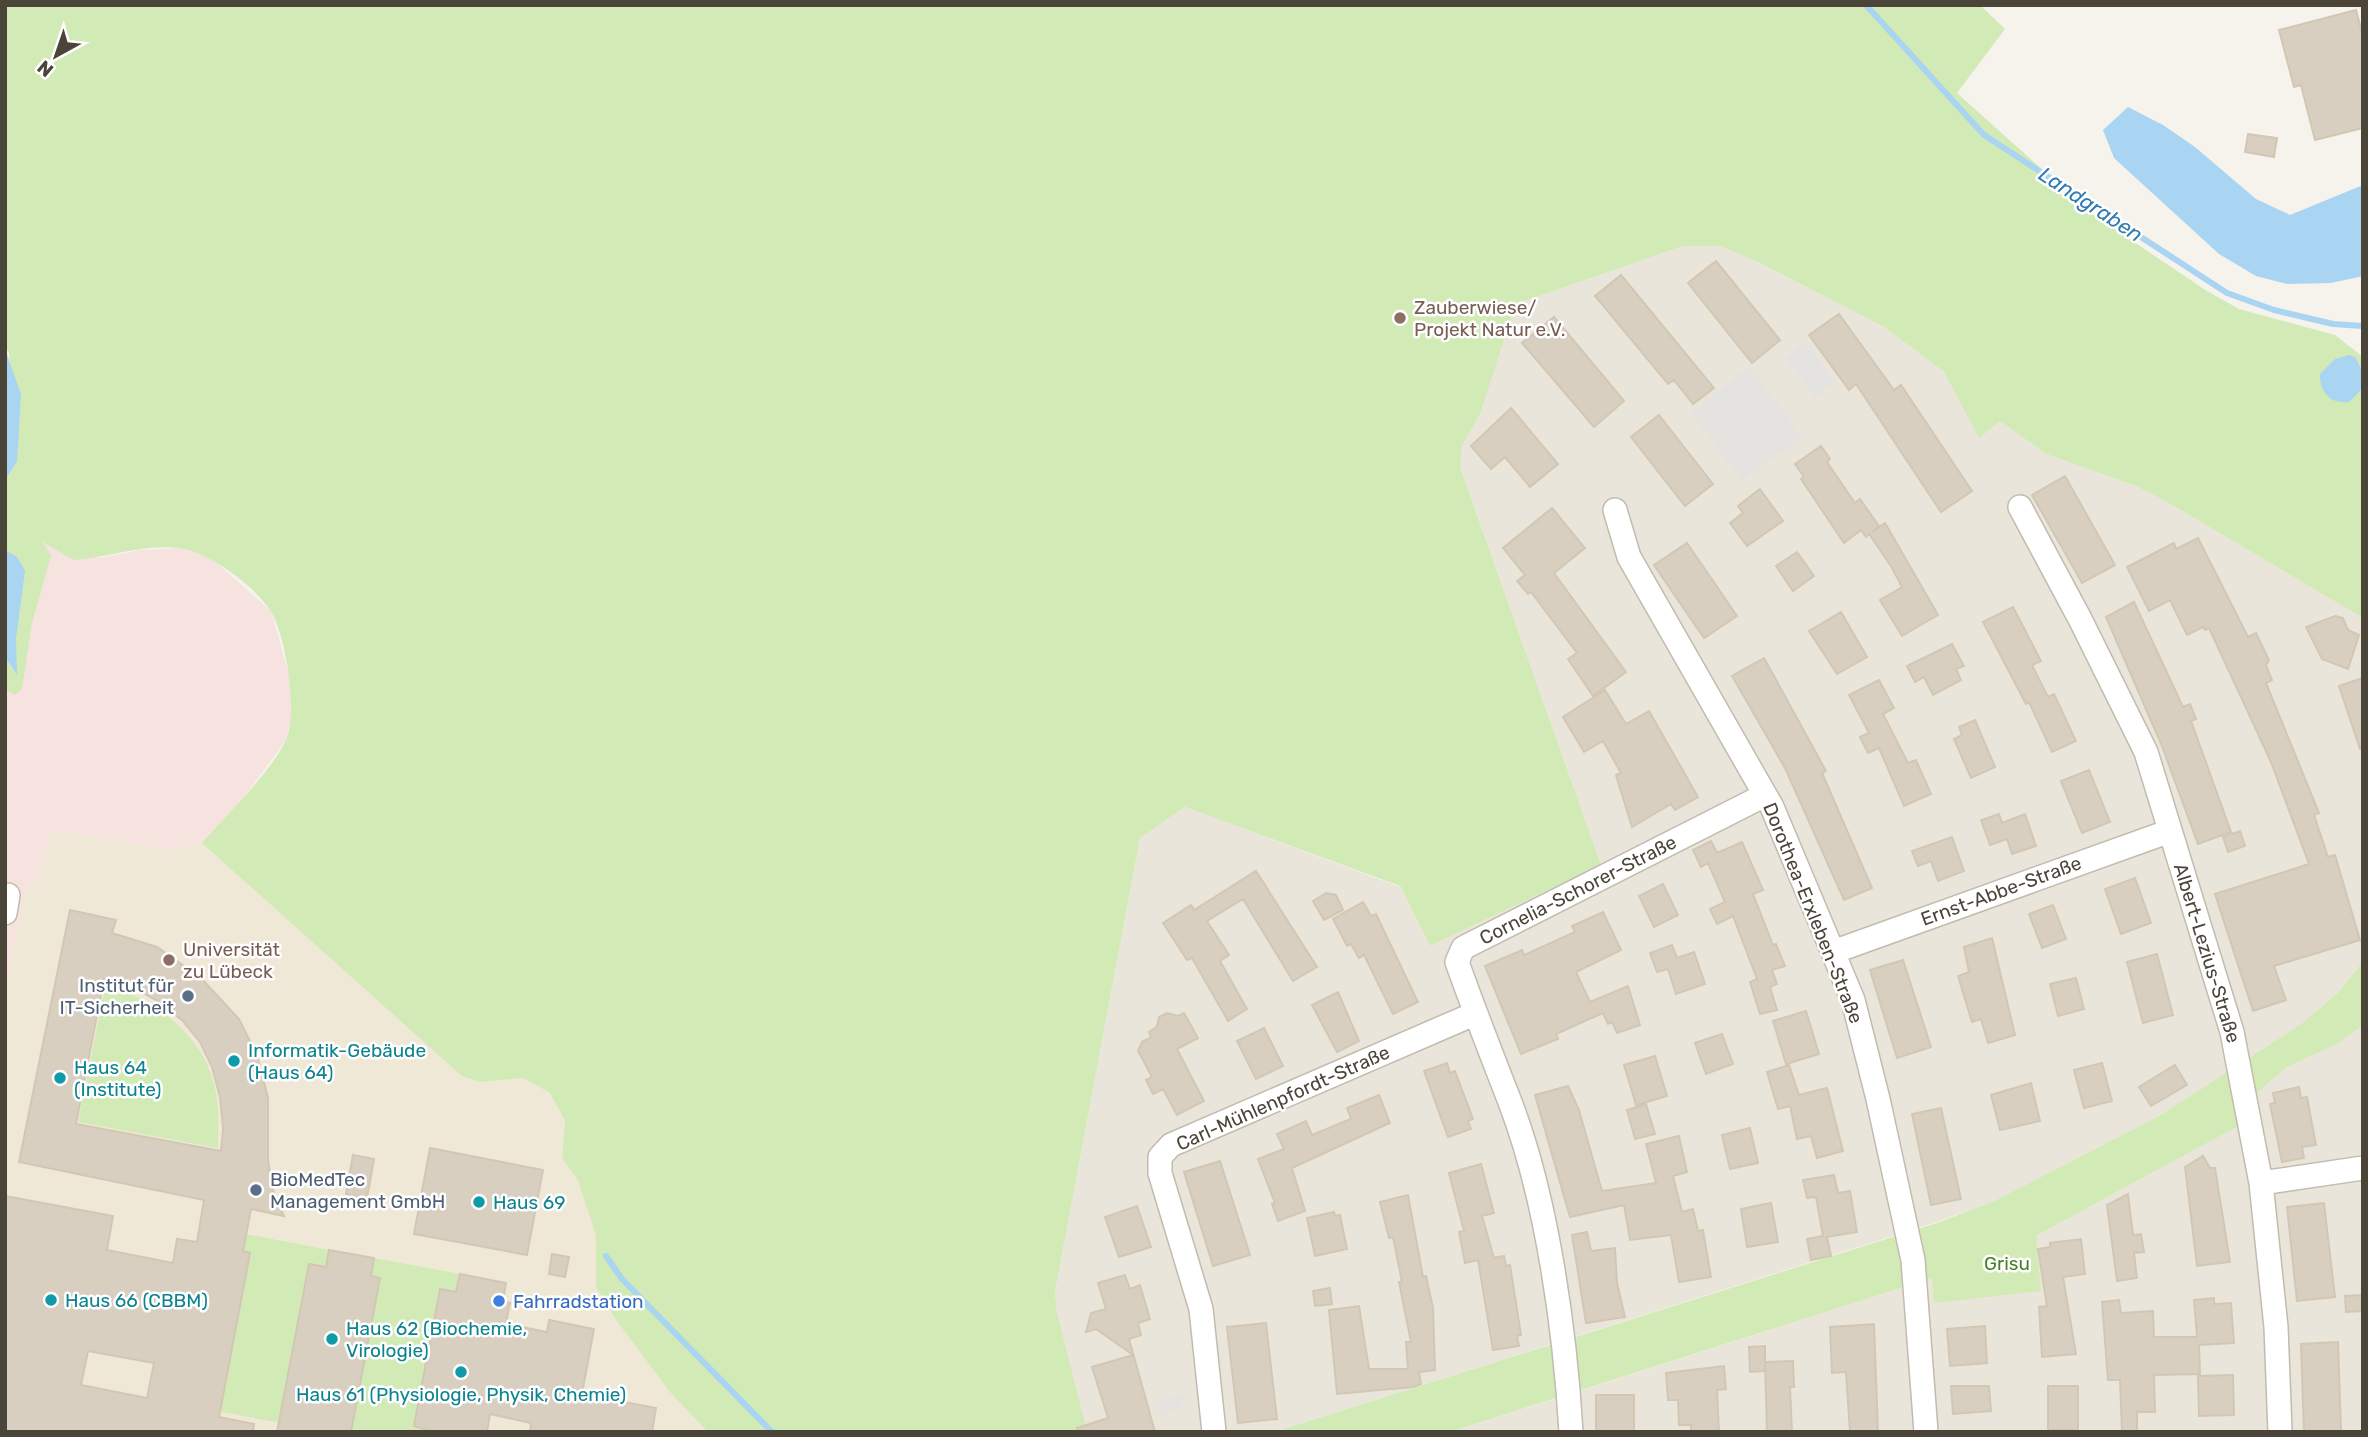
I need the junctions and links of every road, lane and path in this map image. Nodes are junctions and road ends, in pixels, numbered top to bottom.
1 (2020, 507) dead end
2 (1615, 510) dead end
3 (1765, 795) junction
4 (2170, 831) junction
5 (1833, 952) junction
6 (1475, 1014) junction
7 (2363, 1168) edge
8 (2261, 1183) junction
9 (1214, 1432) edge
10 (1571, 1432) edge
11 (1926, 1432) edge
12 (2280, 1432) edge

1 - 4 street, Albert-Lezius-Straße
2 - 3 street, Dorothea-Erxleben-Straße
3 - 5 street, Dorothea-Erxleben-Straße
3 - 6 street, Cornelia-Schorer-Straße
4 - 5 street, Ernst-Abbe-Straße
4 - 8 street, Albert-Lezius-Straße
5 - 11 street, Dorothea-Erxleben-Straße
6 - 9 street, Carl-Mühlenpfordt-Straße
6 - 10 street, Cornelia-Schorer-Straße
7 - 8 street
8 - 12 street, Albert-Lezius-Straße

